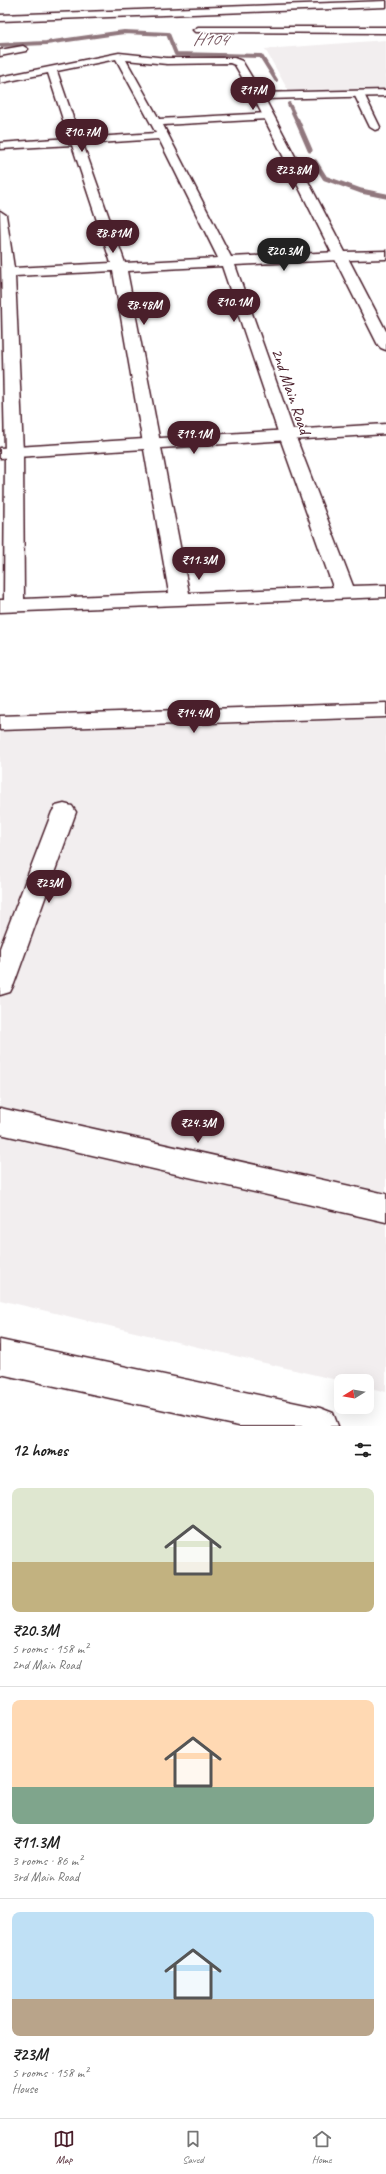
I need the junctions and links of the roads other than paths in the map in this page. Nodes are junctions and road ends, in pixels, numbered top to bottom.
1 (188, 0) edge
2 (363, 2) edge
3 (386, 4) edge
4 (191, 10) junction
5 (0, 18) edge
6 (198, 30) junction
7 (386, 30) edge
8 (203, 42) dead end
9 (23, 49) dead end
10 (0, 53) edge
11 (119, 56) junction
12 (51, 69) junction
13 (0, 80) edge
14 (386, 93) edge
15 (359, 94) junction
16 (258, 96) junction
17 (268, 116) junction
18 (156, 122) junction
19 (375, 127) dead end
20 (162, 136) junction
21 (78, 142) junction
22 (0, 146) edge
23 (0, 215) edge
24 (386, 255) edge
25 (339, 256) junction
26 (227, 262) junction
27 (119, 266) junction
28 (4, 273) edge
29 (5, 334) edge
30 (386, 345) edge
31 (386, 429) edge
32 (287, 435) junction
33 (152, 444) junction
34 (7, 453) edge
35 (386, 591) edge
36 (345, 592) junction
37 (180, 598) junction
38 (7, 606) edge
39 (386, 710) edge
40 (0, 723) edge
41 (64, 812) dead end
42 (0, 984) edge
43 (0, 1121) edge
44 (386, 1208) edge
45 (0, 1357) edge
46 (320, 1426) edge

1 - 4 street
2 - 3 street
2 - 4 street
4 - 5 street
4 - 6 street
6 - 7 street
6 - 8 street
9 - 10 street
11 - 12 street
11 - 16 street
11 - 18 street, 2nd Main Road
12 - 13 street
12 - 21 street
14 - 15 street
15 - 16 street
15 - 19 street
16 - 17 street
17 - 18 street
17 - 25 street
18 - 20 street, 2nd Main Road
20 - 21 street
20 - 26 street, 2nd Main Road
21 - 22 street
21 - 27 street
23 - 28 street
24 - 25 street
25 - 26 street
25 - 30 street
26 - 27 street
26 - 32 street, 2nd Main Road
27 - 28 street
27 - 33 street
28 - 29 street
29 - 34 street
31 - 32 street
32 - 33 street
32 - 36 street, 2nd Main Road
33 - 34 street
33 - 37 street
34 - 38 street
35 - 36 street
36 - 37 street
37 - 38 street
39 - 40 street
41 - 42 street
43 - 44 street
45 - 46 street

